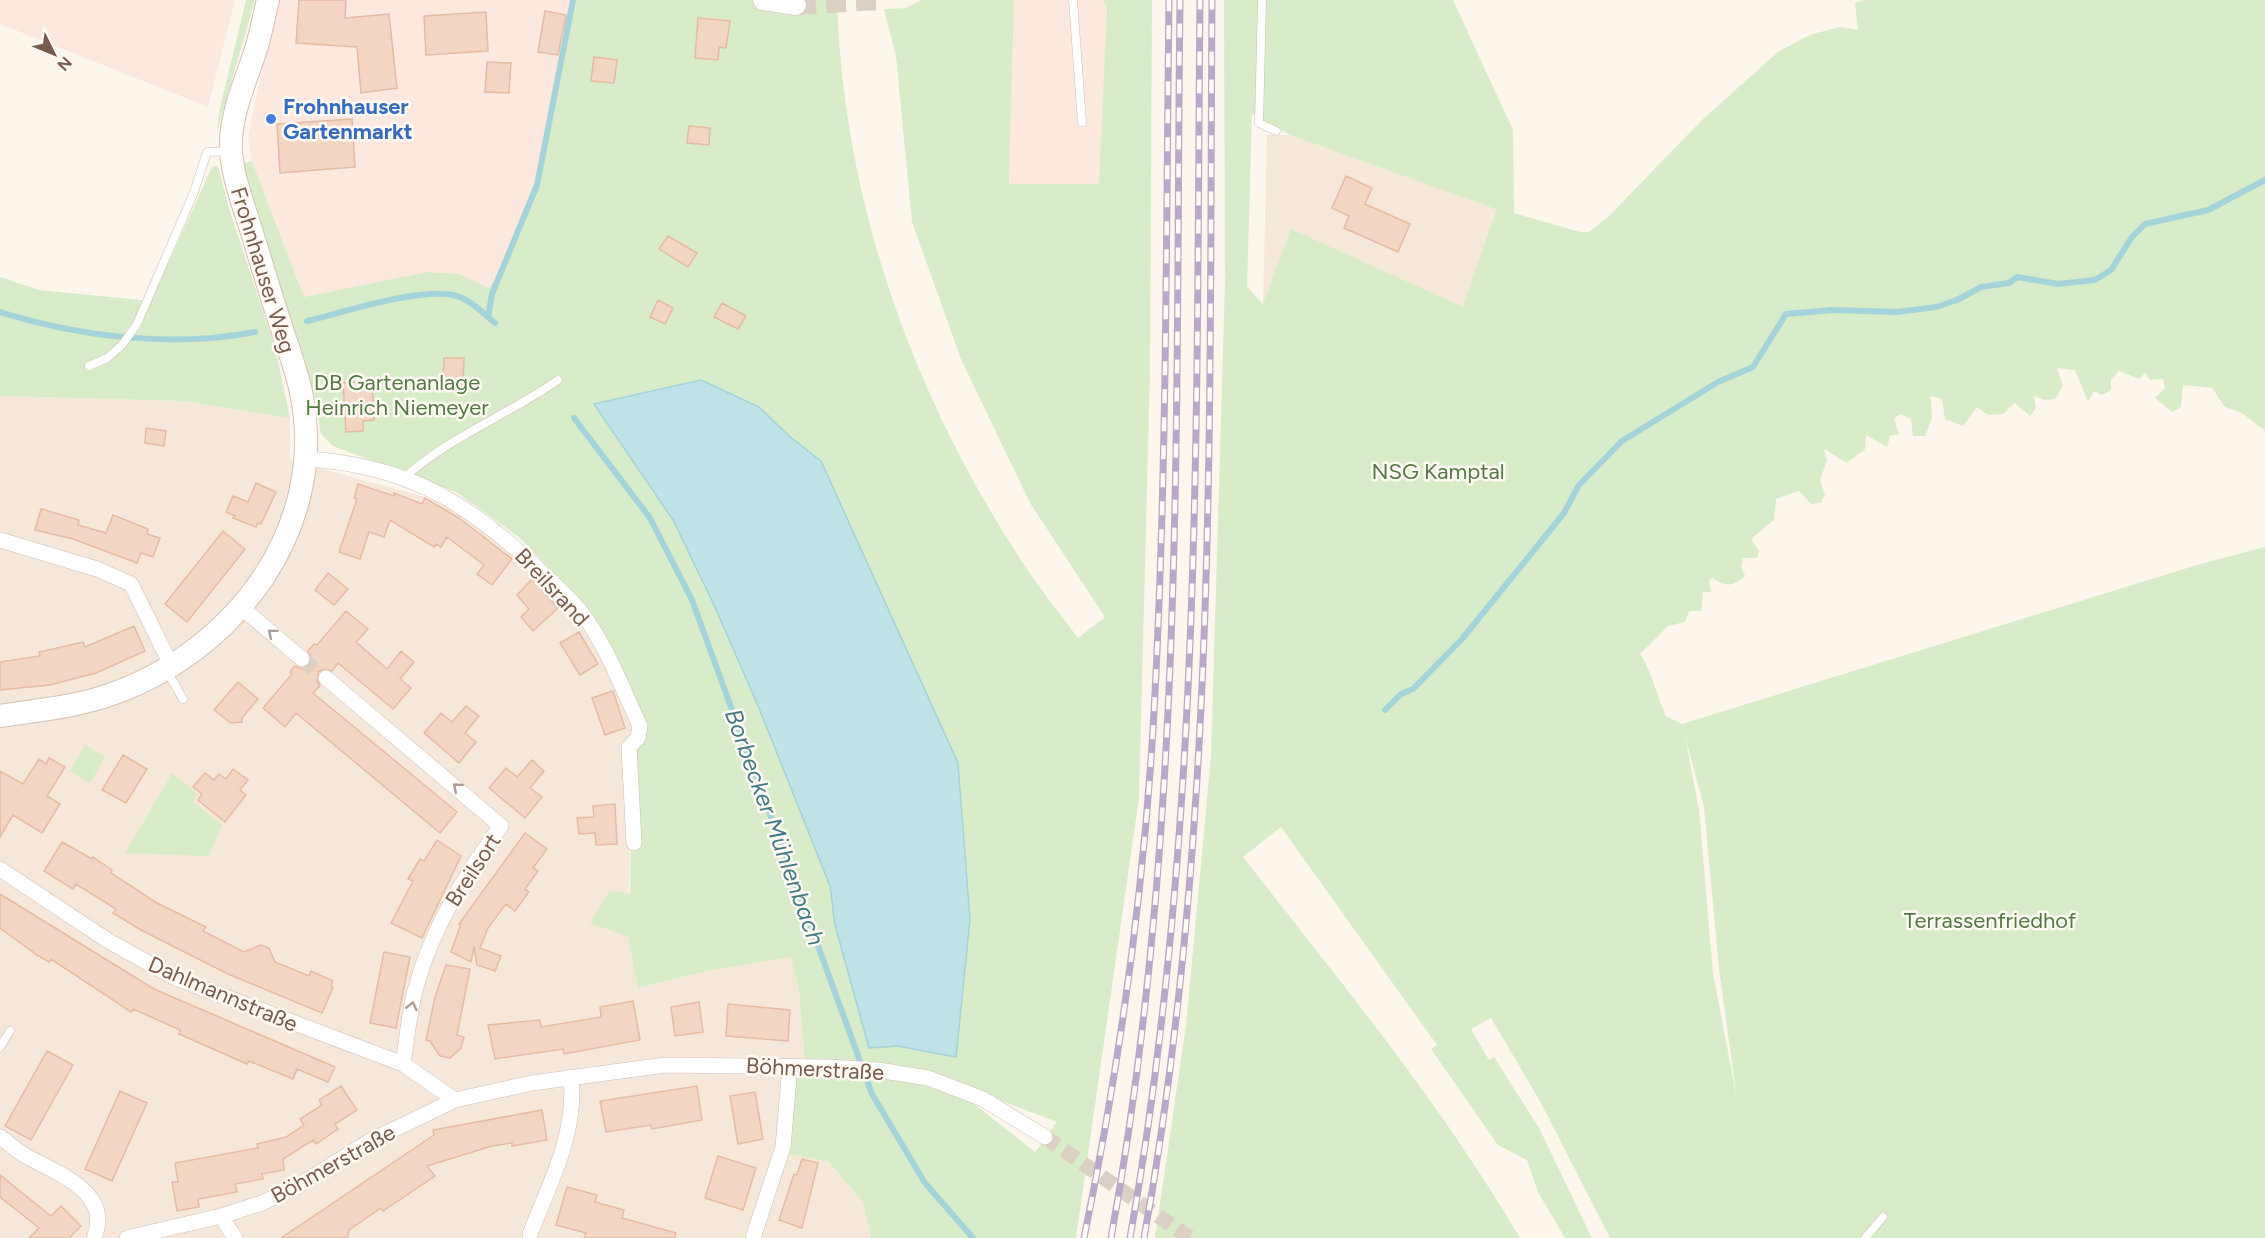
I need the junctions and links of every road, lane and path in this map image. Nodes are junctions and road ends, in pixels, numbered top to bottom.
1 (268, 0) edge
2 (763, 0) edge
3 (1074, 0) edge
4 (1262, 0) edge
5 (796, 5) dead end
6 (1082, 122) dead end
7 (1276, 131) dead end
8 (231, 151) junction
9 (89, 366) dead end
10 (558, 380) dead end
11 (307, 459) junction
12 (404, 478) junction
13 (0, 540) edge
14 (242, 608) junction
15 (302, 658) tunnel mouth
16 (169, 668) junction
17 (326, 678) tunnel mouth
18 (183, 699) dead end
19 (0, 716) edge
20 (634, 843) dead end
21 (0, 869) edge
22 (10, 1031) dead end
23 (0, 1047) edge
24 (403, 1064) junction
25 (790, 1066) junction
26 (571, 1077) junction
27 (455, 1100) junction
28 (0, 1137) edge
29 (1045, 1137) tunnel mouth
30 (221, 1216) junction
31 (1883, 1218) dead end
32 (530, 1234) dead end
33 (94, 1238) edge
34 (127, 1238) edge
35 (235, 1238) edge
36 (753, 1238) edge
37 (1865, 1238) edge

1 - 8 main road, Frohnhauser Weg
2 - 5 street
3 - 6 lane
4 - 7 lane
8 - 9 lane, Frohnhauser Weg
8 - 11 main road, Frohnhauser Weg
10 - 12 lane
11 - 12 street, Breilsrand
11 - 14 main road, Frohnhauser Weg
12 - 20 street, Breilsrand
13 - 16 street
15 -> 14 street
14 - 16 main road, Frohnhauser Weg
16 - 18 lane
16 - 19 main road, Frohnhauser Weg
24 -> 17 street, Breilsort
21 - 24 street, Dahlmannstraße
22 - 23 lane
24 - 27 street, Dahlmannstraße
25 - 26 street, Böhmerstraße
25 - 29 street, Böhmerstraße
25 - 36 street
26 - 27 street, Böhmerstraße
26 - 32 street
27 - 30 street, Böhmerstraße
28 - 33 street
30 - 34 street, Böhmerstraße
30 - 35 street
31 - 37 lane

